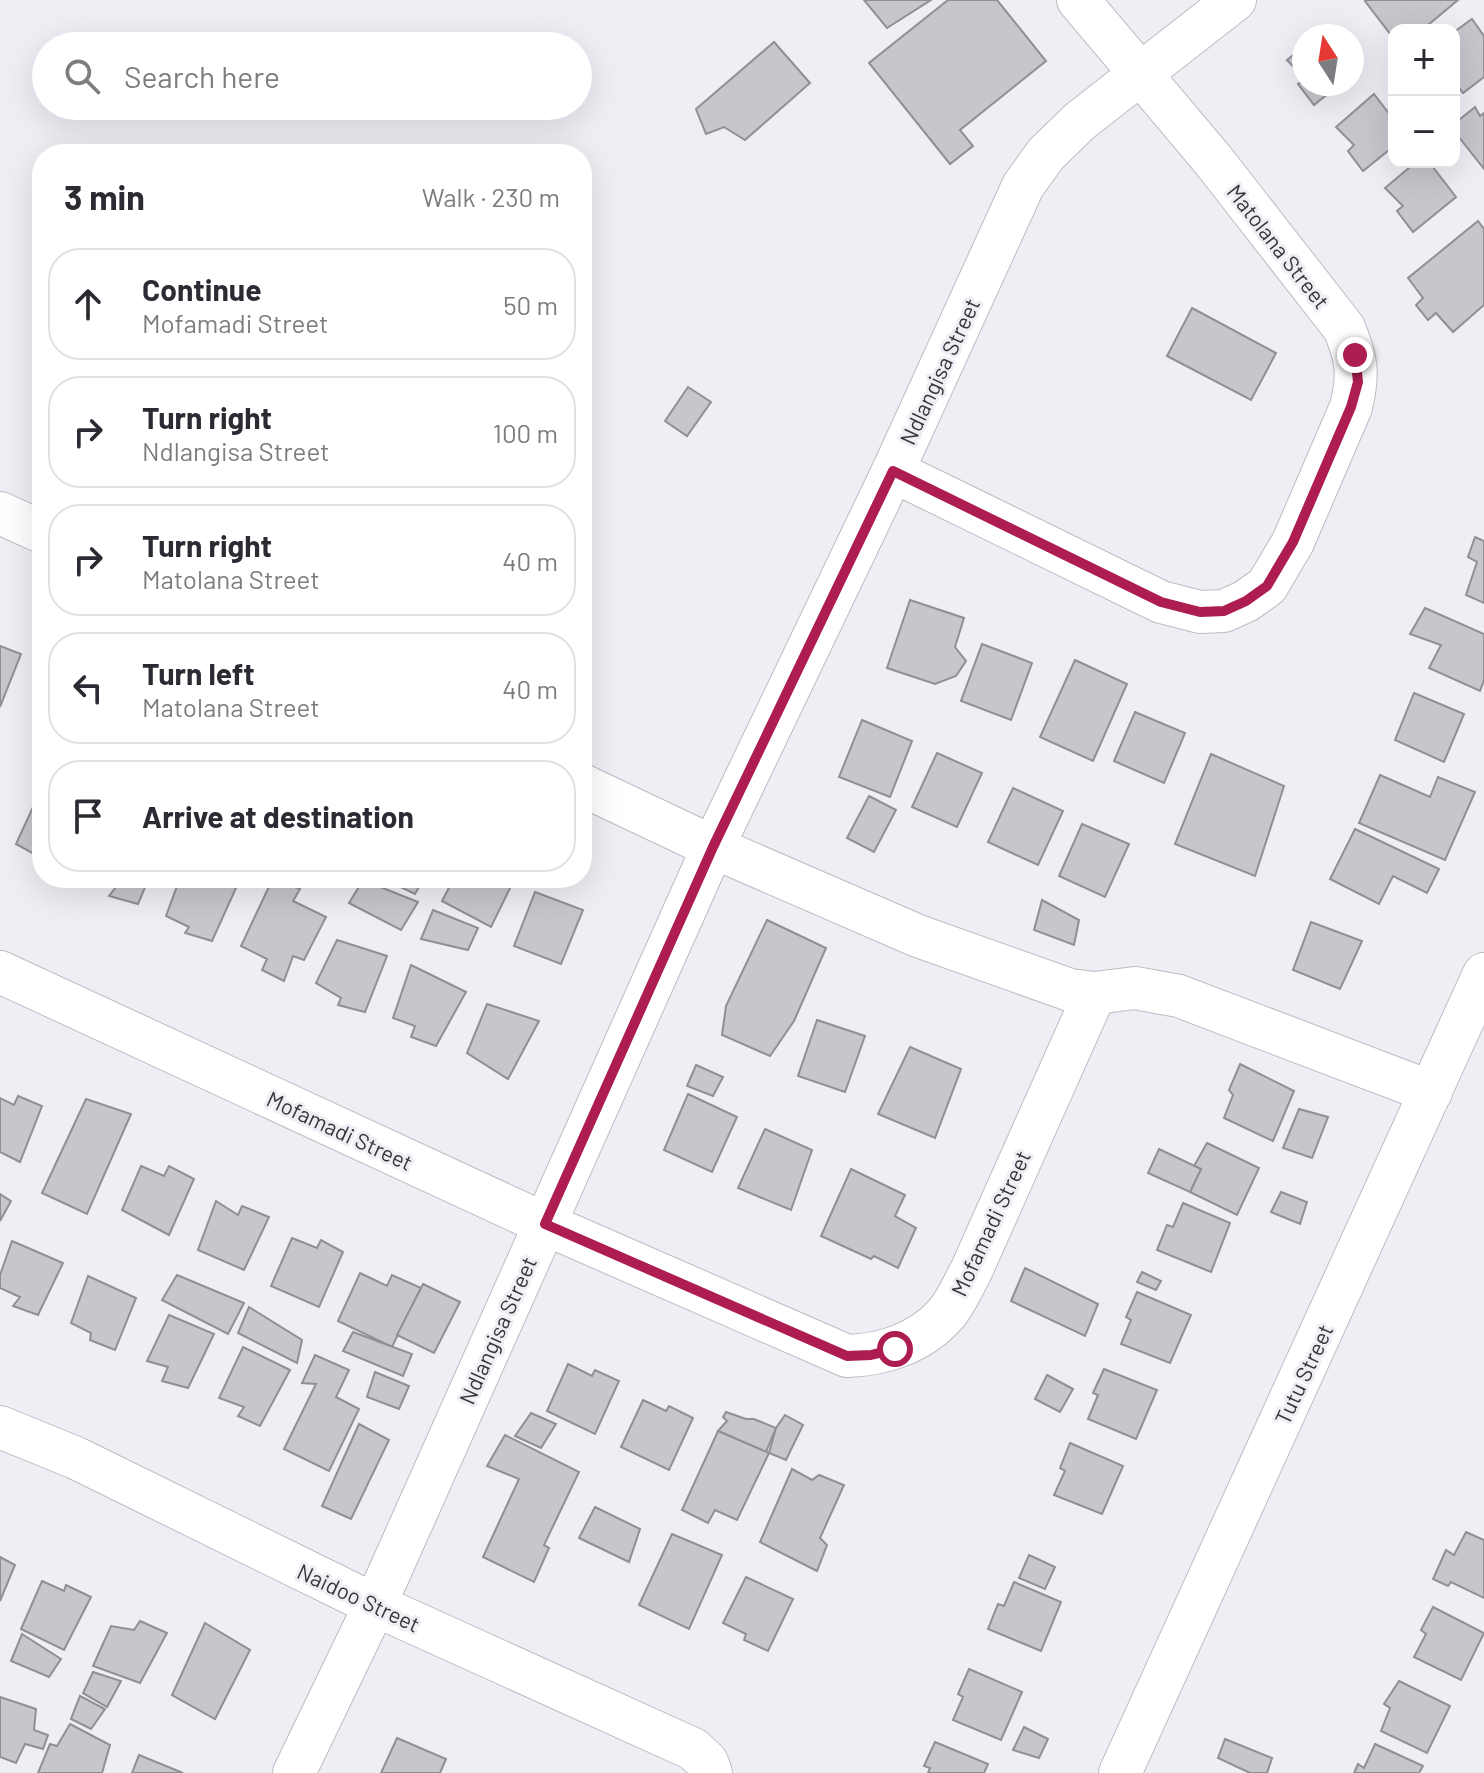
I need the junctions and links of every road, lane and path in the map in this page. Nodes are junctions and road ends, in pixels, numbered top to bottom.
1 (1078, 0) edge
2 (1235, 0) edge
3 (1140, 75) junction
4 (893, 471) junction
5 (0, 513) edge
6 (32, 527) edge
7 (592, 790) edge
8 (713, 847) junction
9 (0, 972) edge
10 (1484, 974) edge
11 (1095, 993) junction
12 (1431, 1092) junction
13 (545, 1224) junction
14 (0, 1427) edge
15 (375, 1605) junction
16 (294, 1773) edge
17 (711, 1773) edge
18 (1120, 1773) edge

1 - 3 street, Matolana Street
2 - 3 street, Ndlangisa Street
3 - 4 street, Ndlangisa Street
3 - 4 street, Matolana Street
4 - 8 street, Ndlangisa Street
5 - 6 street
7 - 8 street
8 - 11 street
8 - 13 street, Ndlangisa Street
9 - 13 street, Mofamadi Street
10 - 12 street, Tutu Street
11 - 12 street
11 - 13 street, Mofamadi Street
12 - 18 street, Tutu Street
13 - 15 street, Ndlangisa Street
14 - 15 street, Naidoo Street
15 - 16 street, Ndlangisa Street
15 - 17 street, Naidoo Street

